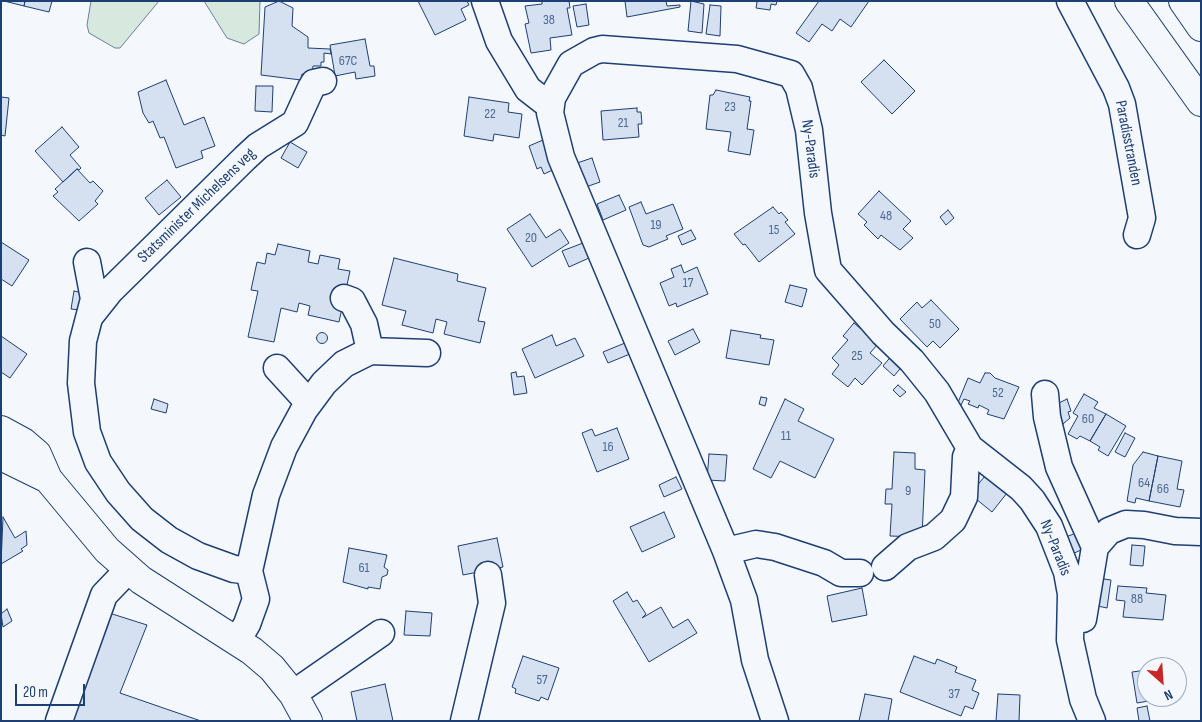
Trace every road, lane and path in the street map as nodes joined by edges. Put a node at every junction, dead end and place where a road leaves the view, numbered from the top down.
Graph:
1 (485, 1) edge
2 (1070, 1) edge
3 (1130, 1) edge
4 (1183, 1) edge
5 (1201, 27) edge
6 (324, 81) dead end
7 (1201, 102) edge
8 (550, 106) junction
9 (1137, 235) dead end
10 (87, 262) dead end
11 (344, 298) dead end
12 (91, 315) junction
13 (370, 351) junction
14 (427, 353) dead end
15 (277, 368) dead end
16 (1045, 394) dead end
17 (309, 403) junction
18 (1, 430) edge
19 (970, 448) junction
20 (1, 456) edge
21 (48, 479) junction
22 (1201, 532) edge
23 (1095, 547) junction
24 (726, 551) junction
25 (885, 567) dead end
26 (128, 570) junction
27 (249, 571) junction
28 (860, 573) dead end
29 (488, 575) dead end
30 (381, 633) dead end
31 (237, 641) junction
32 (1078, 679) junction
33 (294, 694) junction
34 (59, 721) edge
35 (308, 721) edge
36 (464, 721) edge
37 (775, 721) edge
38 (1092, 721) edge

1 - 8 street
2 - 9 street, Paradisstranden
3 - 7 main road
4 - 5 main road
6 - 12 street, Statsminister Michelsens veg
8 - 19 street, Ny-Paradis
8 - 24 street
10 - 12 street, Statsminister Michelsens veg
11 - 13 street
12 - 27 street, Statsminister Michelsens veg
13 - 14 street
13 - 17 street
15 - 17 street
16 - 23 street
17 - 27 street
18 - 21 main road
19 - 25 street
19 - 32 street, Ny-Paradis
20 - 21 main road
21 - 26 main road
22 - 23 street
23 - 32 street, Ny-Paradis
24 - 28 street
24 - 37 street
26 - 31 main road
26 - 34 street
27 - 31 street
29 - 36 street
30 - 33 street
31 - 33 main road
32 - 38 street, Ny-Paradis
33 - 35 main road

